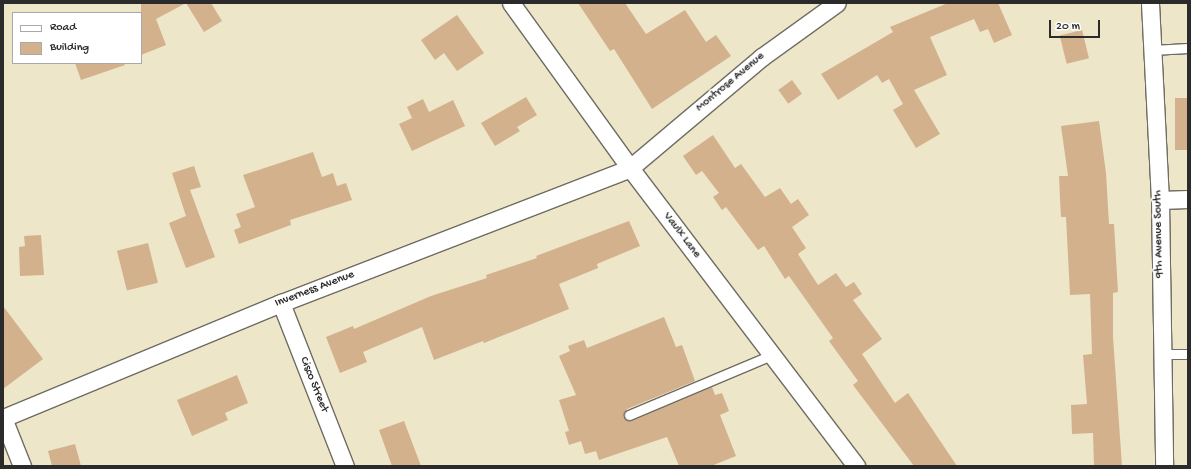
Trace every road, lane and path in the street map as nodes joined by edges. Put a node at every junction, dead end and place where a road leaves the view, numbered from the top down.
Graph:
1 (511, 3) edge
2 (837, 3) edge
3 (1150, 3) edge
4 (1188, 48) edge
5 (1152, 50) junction
6 (630, 168) junction
7 (1188, 199) edge
8 (1160, 200) junction
9 (281, 303) junction
10 (1161, 354) junction
11 (1188, 354) edge
12 (772, 356) junction
13 (628, 415) dead end
14 (3, 418) edge
15 (22, 466) edge
16 (345, 466) edge
17 (856, 466) edge
18 (1164, 466) edge

1 - 6 street, Vaulx Lane
2 - 6 street, Montrose Avenue
3 - 5 street, 9th Avenue South
4 - 5 lane
5 - 8 street, 9th Avenue South
6 - 9 street, Inverness Avenue
6 - 12 street, Vaulx Lane
7 - 8 street
8 - 10 street, 9th Avenue South
9 - 14 street, Inverness Avenue
9 - 16 street, Cisco Street
10 - 11 lane
10 - 18 street, 9th Avenue South
12 - 13 lane
12 - 17 street, Vaulx Lane
14 - 15 street

